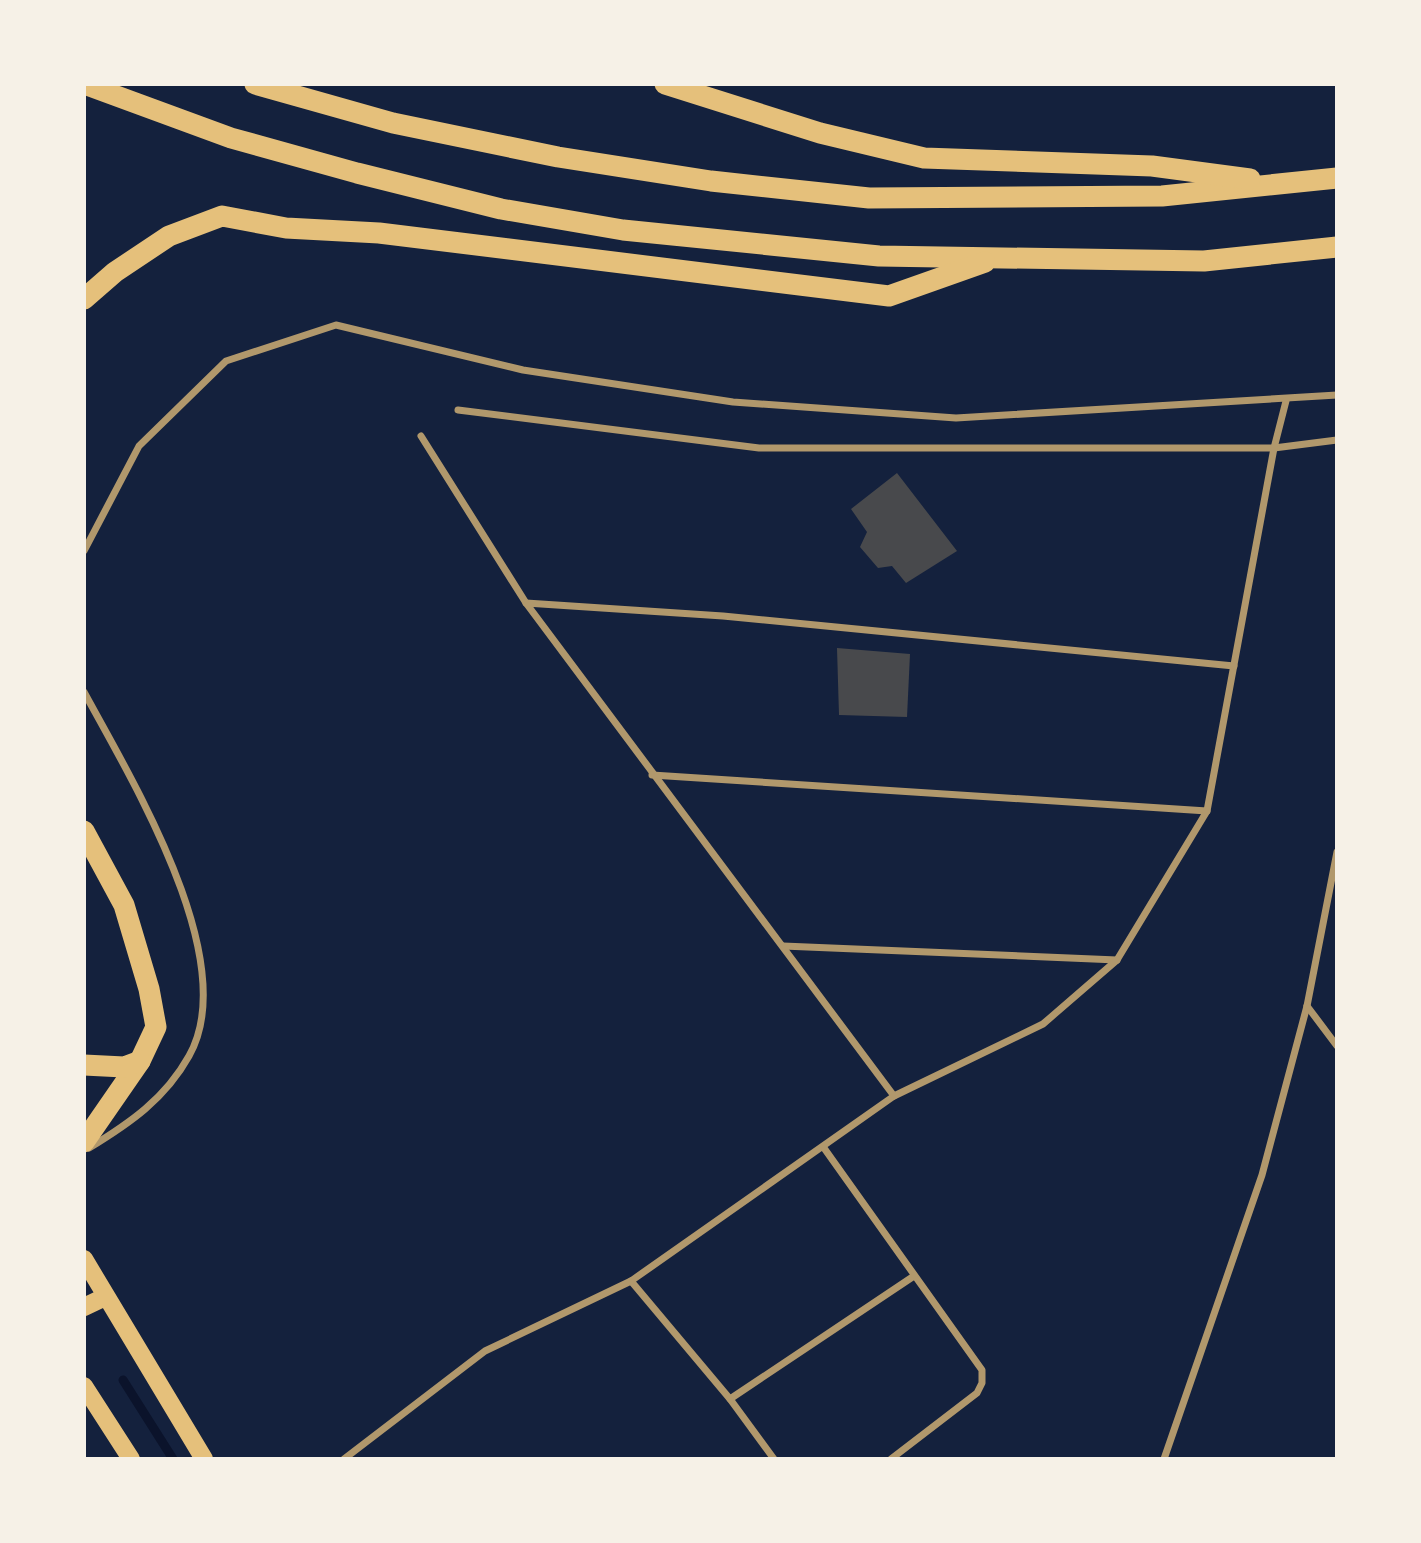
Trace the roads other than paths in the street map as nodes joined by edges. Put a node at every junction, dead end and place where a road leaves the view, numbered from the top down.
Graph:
1 (255, 84) edge
2 (665, 84) edge
3 (84, 85) edge
4 (1337, 178) edge
5 (1283, 183) junction
6 (1337, 247) edge
7 (1000, 257) junction
8 (84, 299) edge
9 (1337, 395) edge
10 (1286, 401) junction
11 (458, 410) dead end
12 (421, 436) dead end
13 (1337, 440) edge
14 (1274, 448) junction
15 (84, 551) edge
16 (526, 603) junction
17 (1234, 666) junction
18 (84, 692) edge
19 (652, 775) junction
20 (1207, 811) junction
21 (84, 831) edge
22 (1337, 852) edge
23 (783, 946) junction
24 (1117, 960) junction
25 (1307, 1006) junction
26 (1337, 1046) edge
27 (140, 1060) junction
28 (84, 1065) edge
29 (894, 1096) junction
30 (84, 1142) edge
31 (824, 1148) junction
32 (84, 1151) edge
33 (84, 1259) edge
34 (914, 1276) junction
35 (631, 1281) junction
36 (105, 1297) junction
37 (84, 1307) edge
38 (84, 1386) edge
39 (730, 1399) junction
40 (131, 1459) edge
41 (204, 1459) edge
42 (344, 1459) edge
43 (774, 1459) edge
44 (891, 1459) edge
45 (1164, 1459) edge

1 - 5 highway
2 - 5 highway
3 - 7 highway
4 - 5 highway
6 - 7 highway
7 - 8 highway
9 - 10 street
10 - 14 street
10 - 15 street
11 - 14 street
12 - 16 street
13 - 14 street
14 - 17 street
16 - 17 street
16 - 19 street
17 - 20 street
18 - 32 street
19 - 20 street
19 - 23 street
20 - 24 street
21 - 27 highway
22 - 25 street
23 - 24 street
23 - 29 street
24 - 29 street
25 - 26 street
25 - 45 street
27 - 28 highway
27 - 30 highway
29 - 31 street
31 - 34 street
31 - 35 street
33 - 36 main road
34 - 39 street
34 - 44 street
35 - 39 street
35 - 42 street
36 - 37 main road
36 - 41 main road
38 - 40 main road
39 - 43 street

